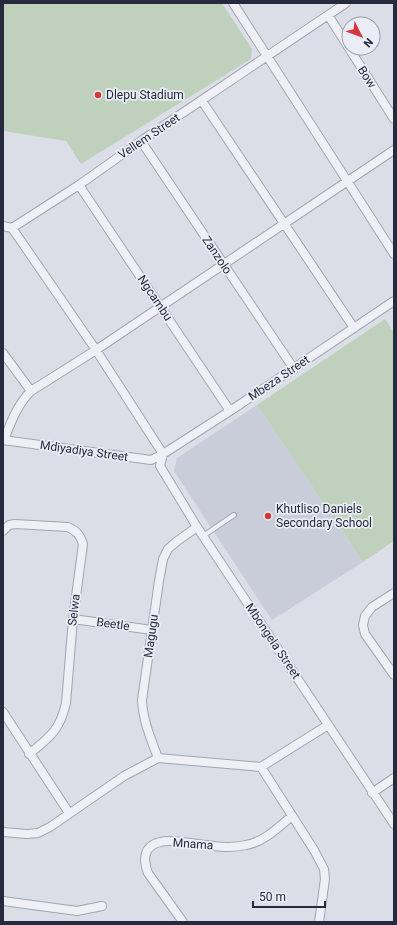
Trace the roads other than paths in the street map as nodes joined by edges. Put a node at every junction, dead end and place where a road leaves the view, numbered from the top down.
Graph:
1 (233, 3) edge
2 (346, 3) edge
3 (328, 16) junction
4 (266, 57) junction
5 (202, 101) junction
6 (394, 119) edge
7 (141, 140) junction
8 (394, 150) edge
9 (346, 181) junction
10 (79, 184) junction
11 (284, 223) junction
12 (3, 226) edge
13 (12, 228) junction
14 (394, 254) edge
15 (223, 264) junction
16 (394, 301) edge
17 (160, 306) junction
18 (354, 328) junction
19 (96, 350) junction
20 (3, 353) edge
21 (294, 369) junction
22 (31, 391) junction
23 (230, 411) junction
24 (4, 440) edge
25 (163, 454) junction
26 (234, 515) dead end
27 (197, 527) junction
28 (3, 531) edge
29 (203, 536) junction
30 (394, 593) edge
31 (73, 619) junction
32 (152, 630) junction
33 (394, 675) edge
34 (3, 712) edge
35 (328, 725) junction
36 (29, 754) junction
37 (158, 758) junction
38 (261, 767) junction
39 (394, 778) edge
40 (372, 793) junction
41 (69, 813) junction
42 (292, 816) junction
43 (394, 824) edge
44 (3, 832) edge
45 (3, 901) edge
46 (102, 906) dead end
47 (183, 922) edge
48 (319, 922) edge

1 - 4 street
2 - 3 street, Vellem Street
3 - 4 street, Vellem Street
3 - 6 street, Bow
4 - 5 street, Vellem Street
4 - 9 street
5 - 7 street, Vellem Street
5 - 11 street
7 - 10 street, Vellem Street
7 - 15 street, Zanzolo
8 - 9 street
9 - 11 street
9 - 14 street
10 - 13 street, Vellem Street
10 - 17 street, Ngcambu
11 - 15 street
11 - 18 street
12 - 13 street
13 - 19 street
15 - 17 street
15 - 21 street, Zanzolo
16 - 18 street, Mbeza Street
17 - 19 street
17 - 23 street, Ngcambu
18 - 21 street, Mbeza Street
19 - 22 street
19 - 25 street
20 - 22 street
21 - 23 street, Mbeza Street
22 - 24 street
23 - 25 street, Mbeza Street
24 - 25 street, Mdiyadiya Street
25 - 27 street, Mbongela Street
26 - 29 lane
27 - 29 street, Mbongela Street
27 - 32 street, Magugu
28 - 31 street, Selwa
29 - 35 street, Mbongela Street
30 - 33 street
31 - 32 street, Beetle
31 - 36 street, Selwa
32 - 37 street, Magugu
34 - 36 street
35 - 38 street
35 - 40 street, Mbongela Street
36 - 41 street
37 - 38 street
37 - 41 street
38 - 42 street
39 - 40 street
40 - 43 street, Mbongela Street
41 - 44 street
42 - 47 street, Mnama
42 - 48 street
45 - 46 street

